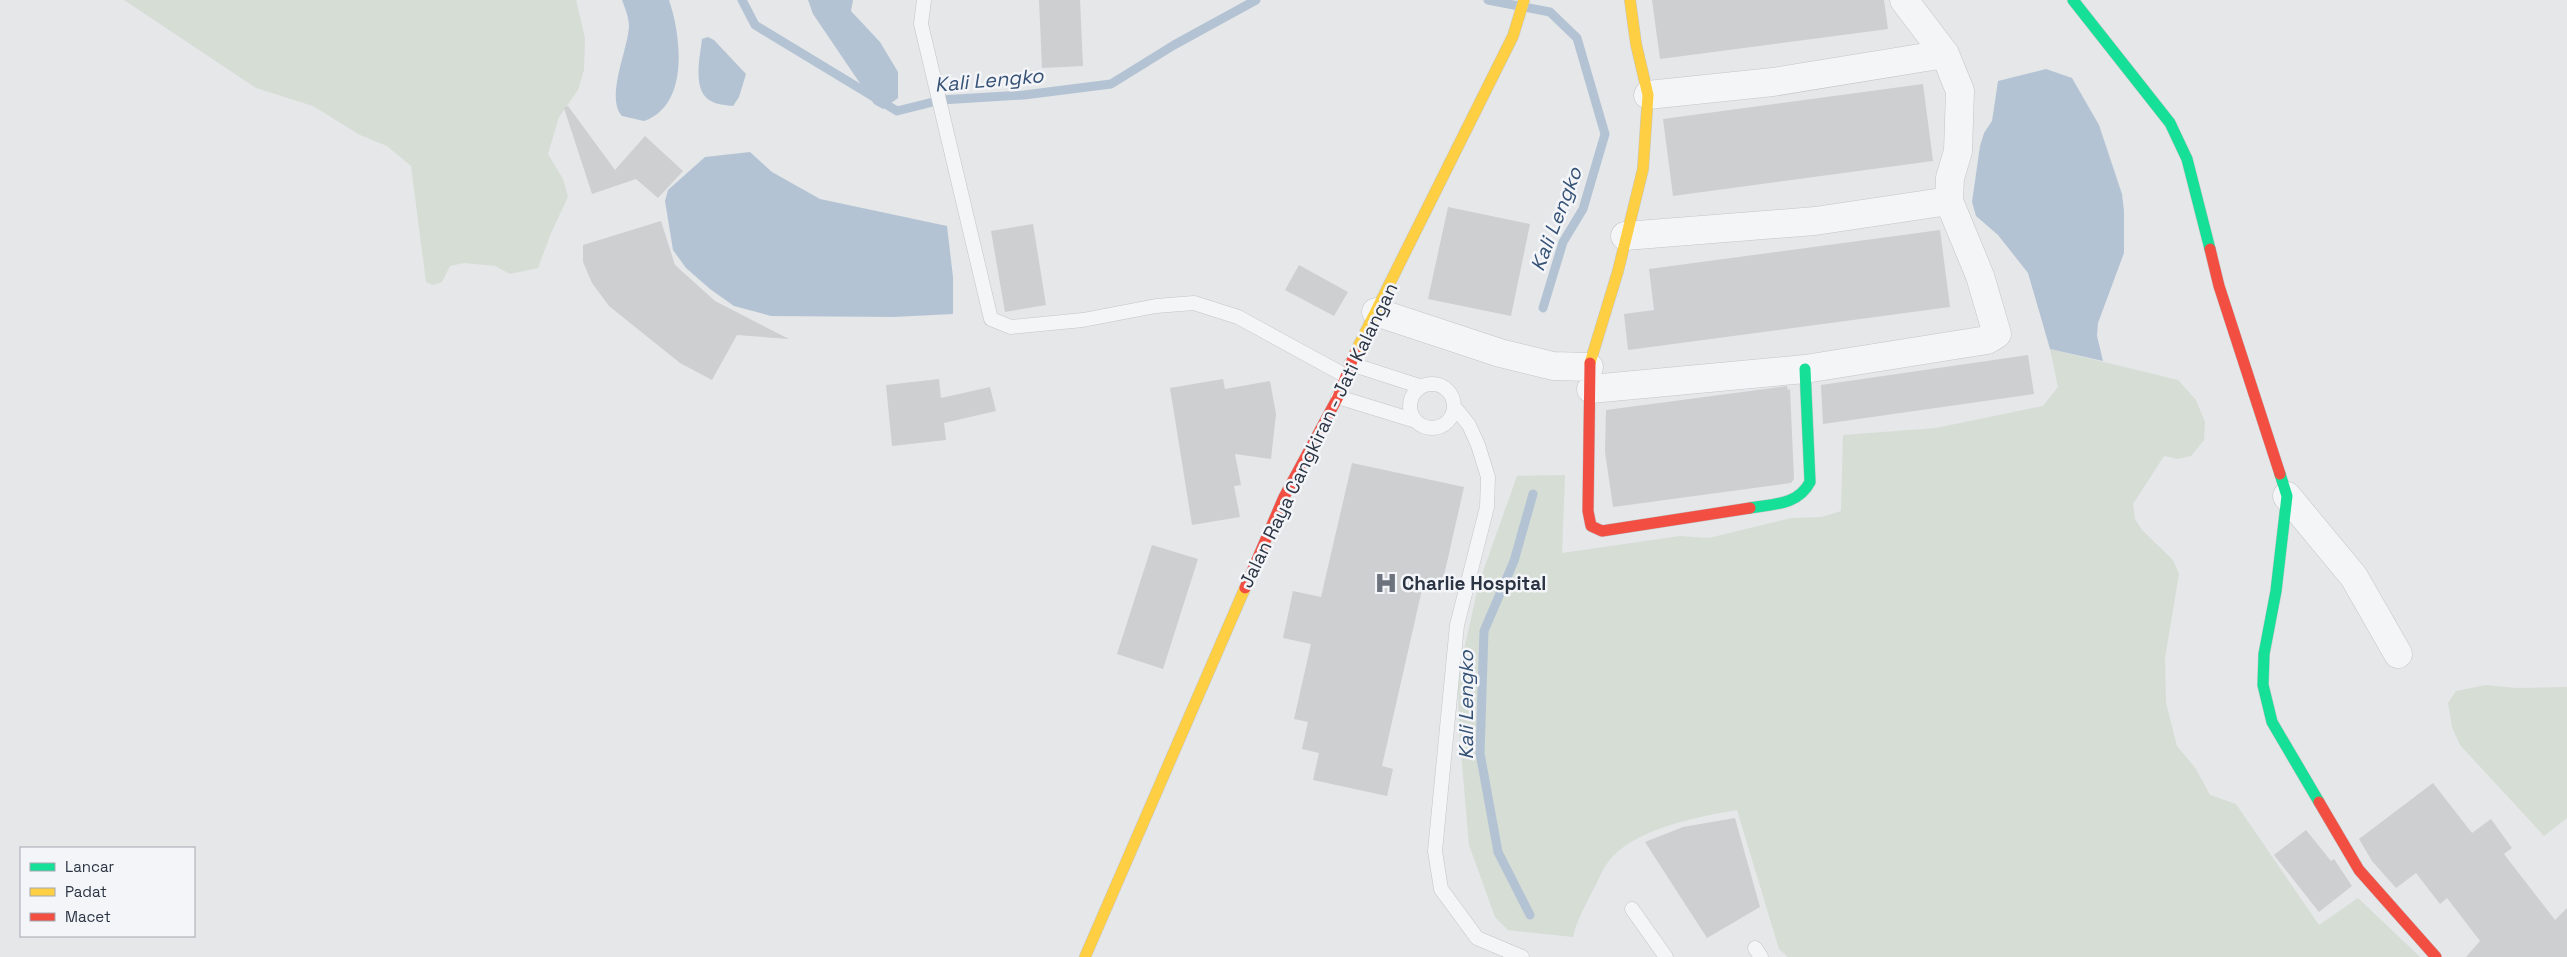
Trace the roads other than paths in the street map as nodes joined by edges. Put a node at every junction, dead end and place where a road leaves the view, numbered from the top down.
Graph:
1 (924, 0) edge
2 (1524, 0) edge
3 (1630, 0) edge
4 (1904, 0) edge
5 (2073, 0) edge
6 (1945, 54) junction
7 (1648, 95) junction
8 (1949, 201) junction
9 (1625, 236) junction
10 (1376, 312) junction
11 (1805, 369) junction
12 (1349, 370) junction
13 (1590, 378) junction
14 (1419, 386) junction
15 (1338, 398) junction
16 (1456, 409) junction
17 (1416, 421) junction
18 (2287, 496) junction
19 (2398, 654) dead end
20 (1632, 909) dead end
21 (1085, 957) edge
22 (1522, 957) edge
23 (1666, 957) edge
24 (2436, 957) edge

1 - 12 lane
2 - 10 street, Jalan Raya Cangkiran - Jati Kalangan
3 - 7 street
4 - 6 street
5 - 18 street
6 - 7 street
6 - 8 street
7 - 9 street
8 - 9 street
8 - 11 street
9 - 13 street
10 - 12 street, Jalan Raya Cangkiran - Jati Kalangan
10 - 13 street
11 - 13 street
11 - 13 street
12 - 14 lane
12 - 15 street, Jalan Raya Cangkiran - Jati Kalangan
14 - 16 lane
14 - 17 lane
15 - 17 lane
15 - 21 street, Jalan Raya Cangkiran - Jati Kalangan
16 - 17 lane
16 - 22 lane
18 - 19 street
18 - 24 street
20 - 23 lane

